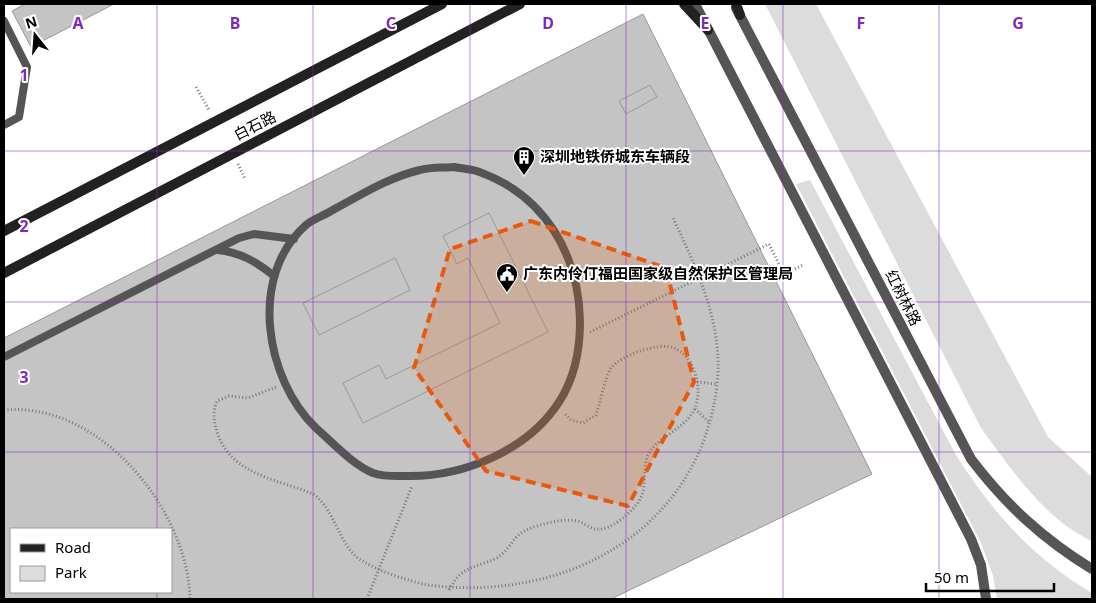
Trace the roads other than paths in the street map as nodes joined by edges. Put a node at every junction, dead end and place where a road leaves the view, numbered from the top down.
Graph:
1 (442, 4) edge
2 (520, 4) edge
3 (684, 4) edge
4 (695, 4) edge
5 (735, 4) edge
6 (740, 16) joint
7 (4, 21) edge
8 (708, 30) junction
9 (4, 125) edge
10 (4, 231) edge
11 (294, 239) junction
12 (216, 250) junction
13 (4, 273) edge
14 (274, 276) junction
15 (4, 357) edge
16 (1092, 569) edge
17 (986, 599) edge

1 - 10 main road, 白石路
2 - 13 main road, 白石路
3 - 8 main road
4 - 8 street
5 - 6 main road
6 - 16 street, 红树林路
7 - 9 lane
8 - 17 street
11 - 12 lane
11 - 14 lane
11 - 14 lane
12 - 14 lane
12 - 15 lane

